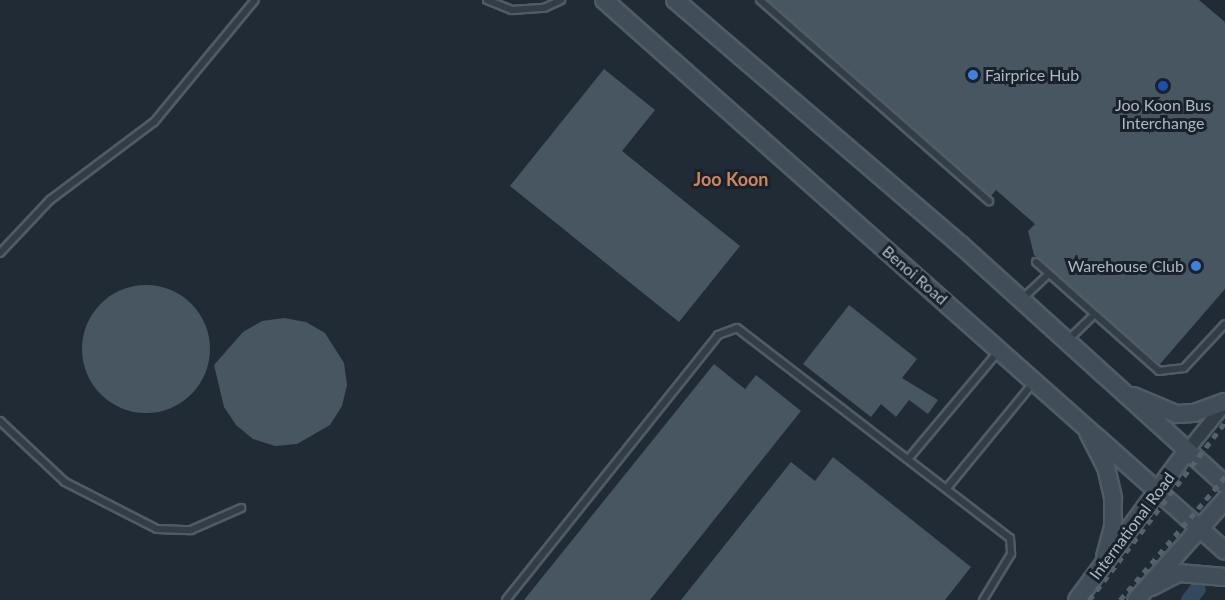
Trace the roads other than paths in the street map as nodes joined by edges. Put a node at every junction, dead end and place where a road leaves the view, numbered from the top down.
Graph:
1 (255, 0) edge
2 (487, 0) edge
3 (561, 0) edge
4 (604, 0) edge
5 (675, 0) edge
6 (760, 0) edge
7 (988, 201) dead end
8 (0, 253) edge
9 (1036, 262) dead end
10 (1049, 274) junction
11 (1020, 300) junction
12 (1093, 316) junction
13 (1225, 324) edge
14 (1066, 343) junction
15 (1001, 350) junction
16 (1100, 375) junction
17 (1035, 381) junction
18 (1225, 403) edge
19 (0, 421) edge
20 (1084, 423) junction
21 (1187, 451) junction
22 (909, 458) junction
23 (1225, 484) edge
24 (947, 488) junction
25 (1160, 490) junction
26 (1225, 500) edge
27 (241, 508) dead end
28 (1200, 528) junction
29 (1225, 551) edge
30 (1225, 576) edge
31 (1082, 594) edge
32 (1141, 595) edge
33 (506, 600) edge
34 (983, 600) edge

1 - 8 lane
2 - 3 lane
4 - 15 main road, Benoi Road
5 - 11 main road
6 - 7 lane
9 - 10 lane
10 - 11 lane
10 - 12 lane
11 - 14 main road
12 - 13 lane
12 - 14 lane
14 - 16 main road
15 - 17 main road, Benoi Road
15 - 22 lane
16 - 18 main road
16 - 21 main road
17 - 20 main road, Benoi Road
17 - 24 lane
18 - 21 street
19 - 27 lane
20 - 25 main road, Benoi Road
20 - 31 main road
21 - 23 main road
21 - 25 main road, International Road
22 - 24 lane
22 - 33 lane
24 - 34 lane
25 - 28 main road, Benoi Road
25 - 31 main road, International Road
26 - 28 main road
28 - 29 main road, Benoi Road
28 - 32 main road
30 - 32 main road

